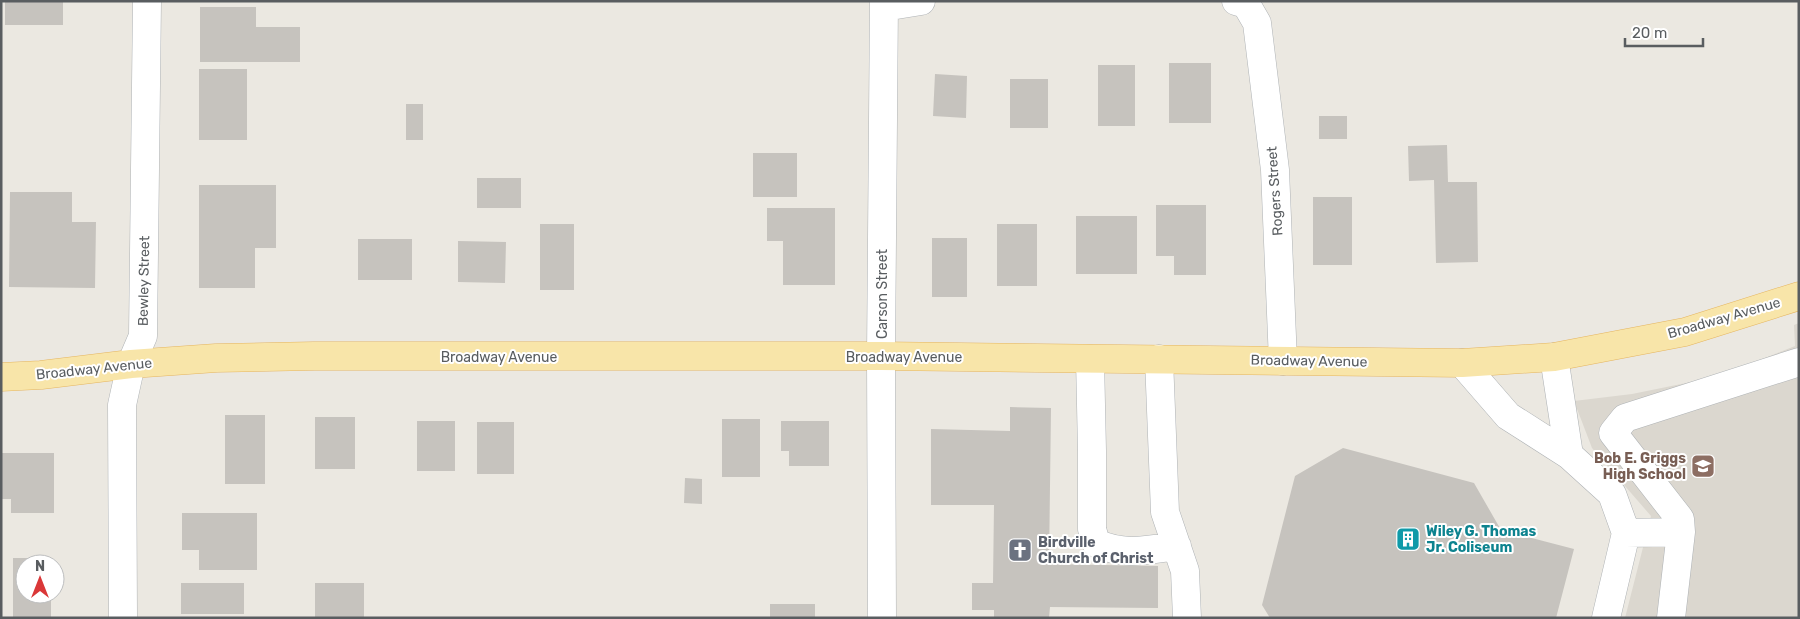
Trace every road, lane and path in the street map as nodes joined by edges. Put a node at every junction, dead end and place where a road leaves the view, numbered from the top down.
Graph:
1 (147, 1) edge
2 (921, 1) edge
3 (1236, 1) edge
4 (884, 4) edge
5 (1799, 296) edge
6 (881, 356) junction
7 (1554, 357) junction
8 (1090, 359) junction
9 (1159, 359) junction
10 (1283, 361) junction
11 (1799, 362) edge
12 (1462, 363) junction
13 (131, 364) junction
14 (1, 377) edge
15 (1569, 456) junction
16 (1681, 532) junction
17 (1626, 533) junction
18 (1176, 546) junction
19 (124, 618) edge
20 (882, 618) edge
21 (1187, 618) edge
22 (1606, 618) edge
23 (1671, 618) edge

1 - 13 street, Bewley Street
2 - 4 street
3 - 10 street, Rogers Street
4 - 6 street, Carson Street
5 - 7 main road, Broadway Avenue
6 - 8 main road, Broadway Avenue
6 - 13 main road, Broadway Avenue
6 - 20 street, Carson Street
7 - 12 main road, Broadway Avenue
7 - 15 street
8 - 9 main road, Broadway Avenue
8 - 18 street
9 - 10 main road, Broadway Avenue
9 - 18 street
10 - 12 main road, Broadway Avenue
11 - 16 street
12 - 15 street
13 - 14 main road, Broadway Avenue
13 - 19 street, Bewley Street
15 - 17 street
16 - 17 street
16 - 23 street
17 - 22 street
18 - 21 street

